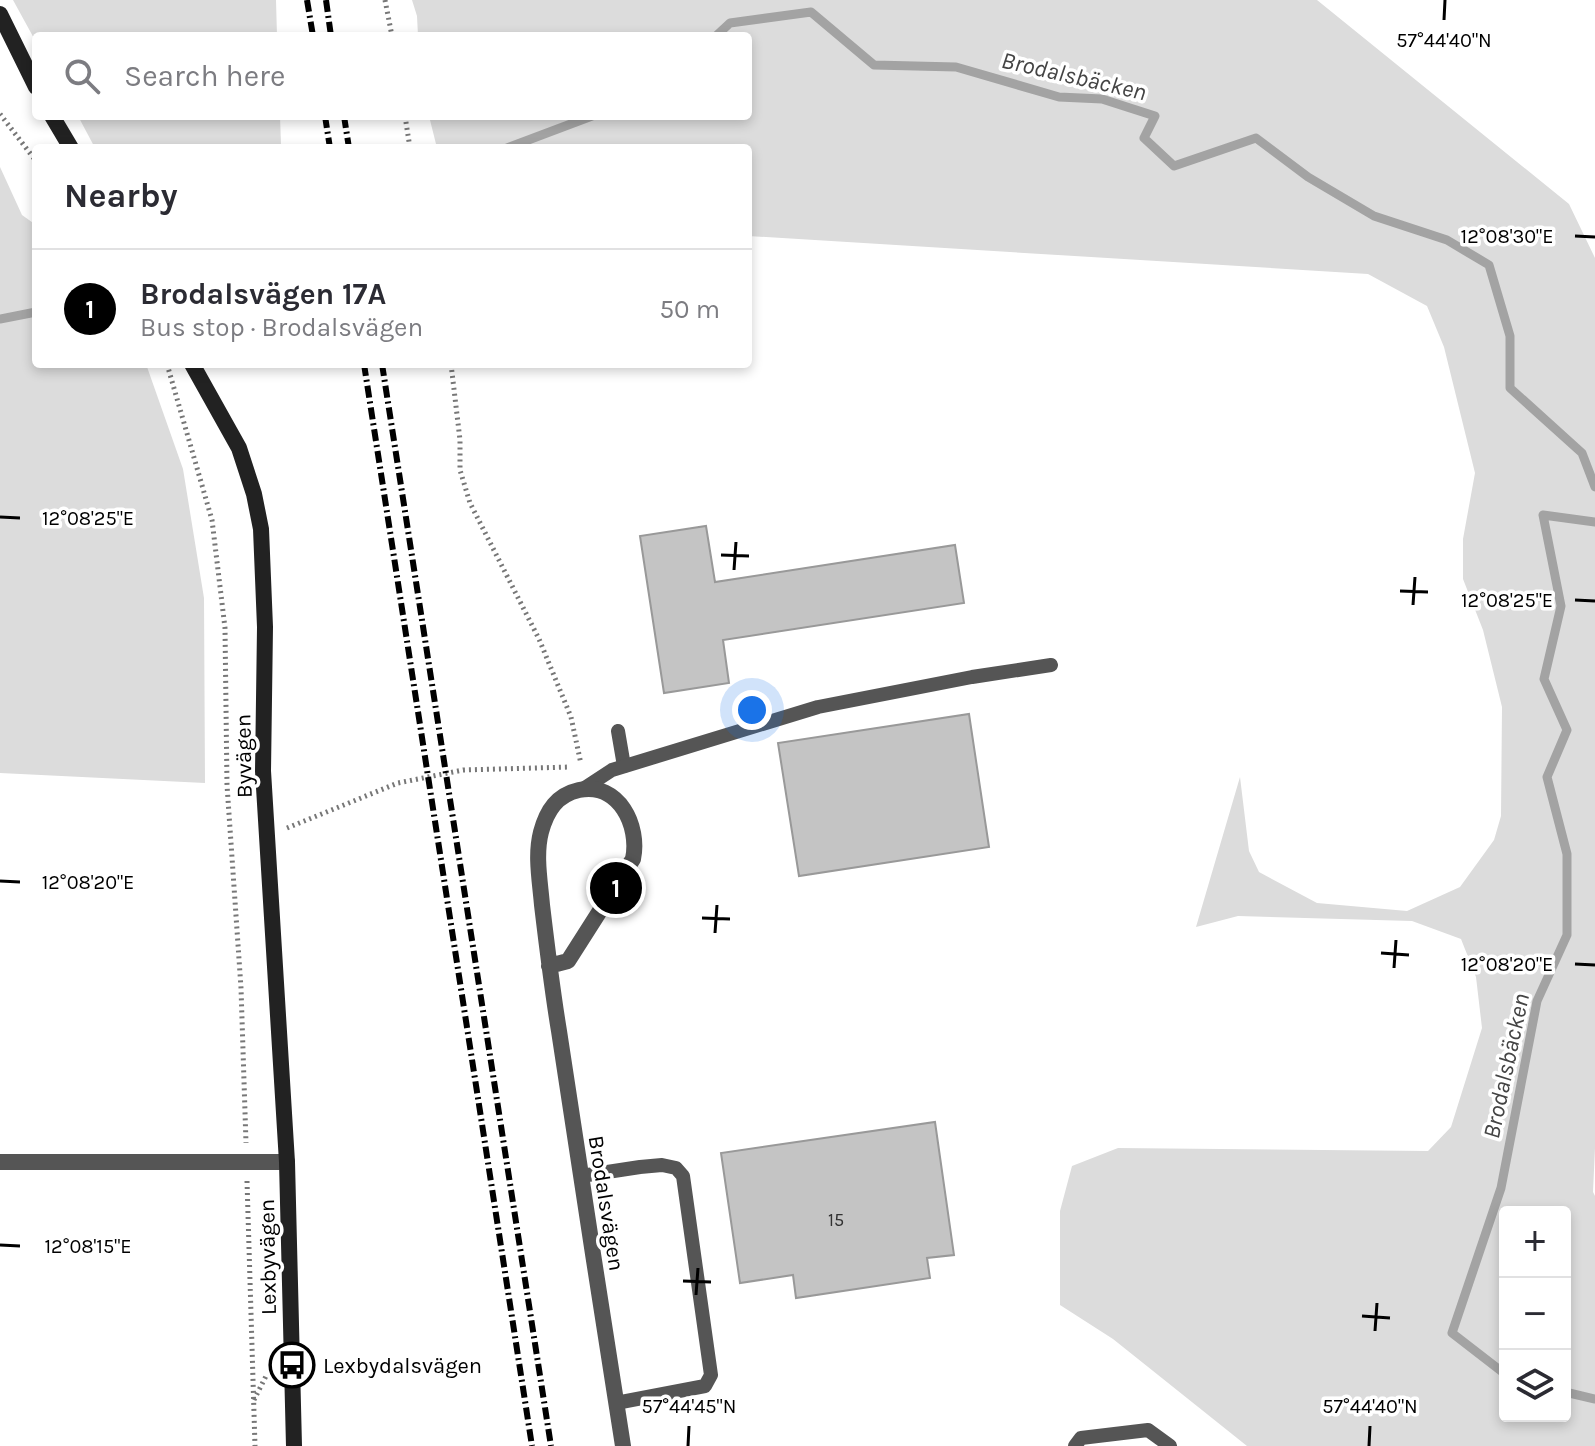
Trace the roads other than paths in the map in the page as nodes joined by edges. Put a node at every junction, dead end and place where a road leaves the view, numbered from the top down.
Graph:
1 (0, 14) edge
2 (32, 79) edge
3 (54, 120) edge
4 (69, 144) edge
5 (194, 368) edge
6 (1051, 665) dead end
7 (618, 731) dead end
8 (624, 766) junction
9 (583, 789) junction
10 (549, 966) junction
11 (0, 1162) edge
12 (287, 1162) junction
13 (581, 1176) junction
14 (616, 1403) junction
15 (294, 1446) edge
16 (623, 1446) edge
17 (1075, 1446) edge
18 (1170, 1446) edge

1 - 2 street
3 - 4 street
5 - 12 street, Byvägen
6 - 8 lane
7 - 8 lane
8 - 9 lane
9 - 10 street, Brodalsvägen
9 - 10 street
10 - 13 street, Brodalsvägen
11 - 12 street
12 - 15 street, Lexbyvägen
13 - 14 street, Brodalsvägen
13 - 14 lane
14 - 16 street, Brodalsvägen
17 - 18 lane

